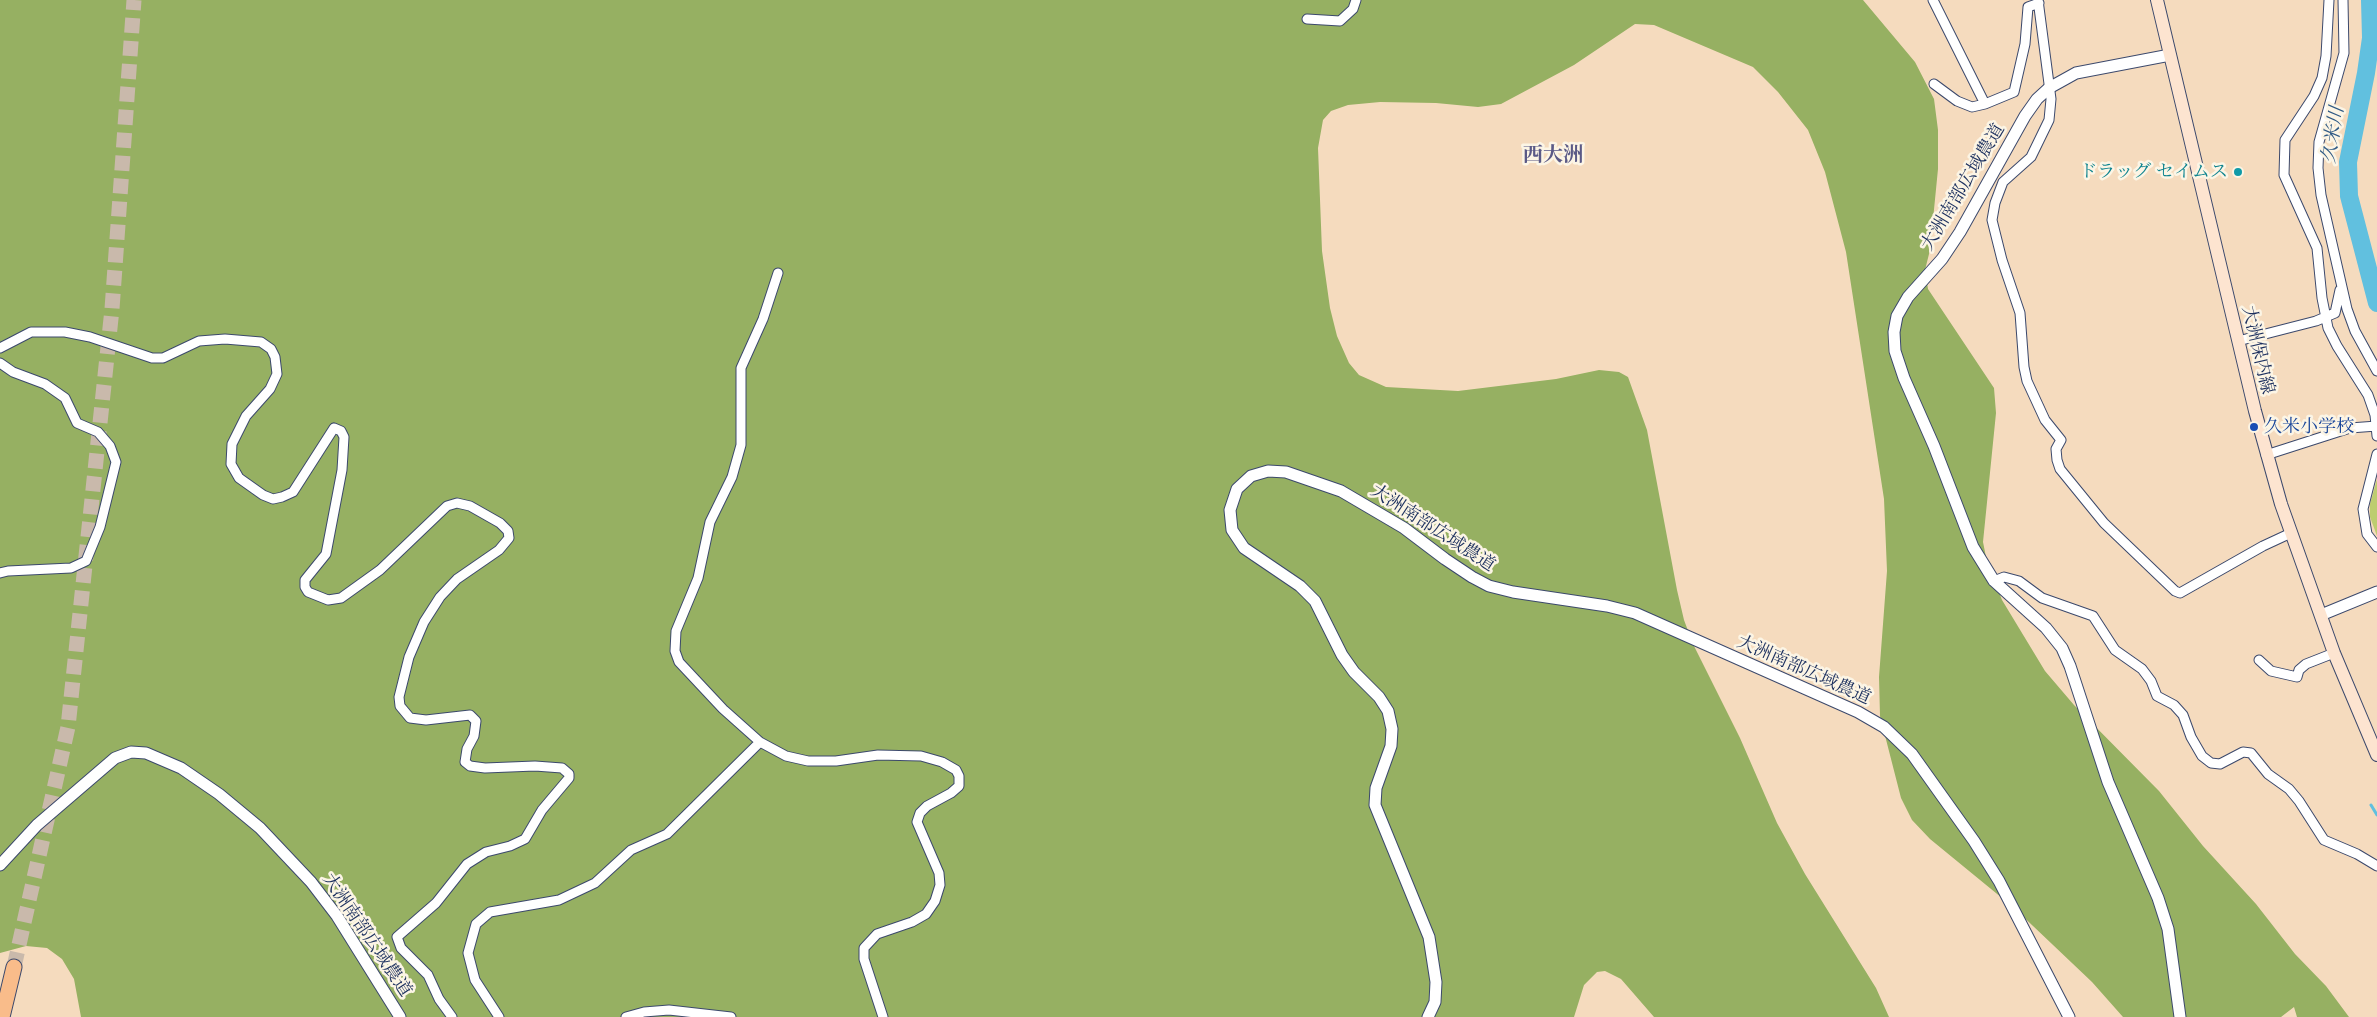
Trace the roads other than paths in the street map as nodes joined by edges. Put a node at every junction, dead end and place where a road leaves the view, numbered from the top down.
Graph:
1 (1356, 0) edge
2 (1932, 0) edge
3 (2157, 0) edge
4 (2329, 0) edge
5 (2343, 0) edge
6 (2038, 1) edge
7 (1307, 19) dead end
8 (2170, 55) junction
9 (1934, 84) dead end
10 (2049, 88) junction
11 (1985, 104) junction
12 (778, 273) dead end
13 (2340, 279) junction
14 (2325, 318) junction
15 (2238, 341) junction
16 (0, 348) edge
17 (0, 363) edge
18 (2377, 371) edge
19 (2377, 426) edge
20 (2377, 436) edge
21 (2377, 454) edge
22 (2266, 455) junction
23 (2291, 533) junction
24 (2377, 547) edge
25 (0, 573) edge
26 (1994, 581) junction
27 (2377, 592) edge
28 (2320, 615) junction
29 (2334, 653) junction
30 (2259, 660) dead end
31 (760, 742) junction
32 (2377, 755) edge
33 (0, 865) edge
34 (2377, 866) edge
35 (14, 967) tunnel mouth
36 (2, 1017) edge
37 (400, 1017) edge
38 (452, 1017) edge
39 (499, 1017) edge
40 (626, 1017) edge
41 (731, 1017) edge
42 (883, 1017) edge
43 (1428, 1017) edge
44 (2069, 1017) edge
45 (2180, 1017) edge

1 - 7 street
2 - 11 street
3 - 8 main road, 大洲保内線
4 - 14 street
5 - 13 street
6 - 10 street
6 - 11 street
8 - 10 street, 大洲南部広域農道
8 - 15 main road, 大洲保内線
9 - 11 street
10 - 23 street
10 - 26 street, 大洲南部広域農道
12 - 31 street
13 - 14 street
13 - 18 street
14 - 15 street
14 - 19 street
15 - 22 main road, 大洲保内線
16 - 38 street
17 - 25 street
19 - 20 street
19 - 22 street
21 - 24 street
22 - 23 main road, 大洲保内線
23 - 28 main road, 大洲保内線
26 - 34 street
26 - 45 street, 大洲南部広域農道
27 - 28 street
28 - 29 main road, 大洲保内線
29 - 30 street
29 - 32 main road, 大洲保内線
31 - 39 street
31 - 42 street
33 - 37 street, 大洲南部広域農道
35 - 36 highway
40 - 41 street
43 - 44 street, 大洲南部広域農道

